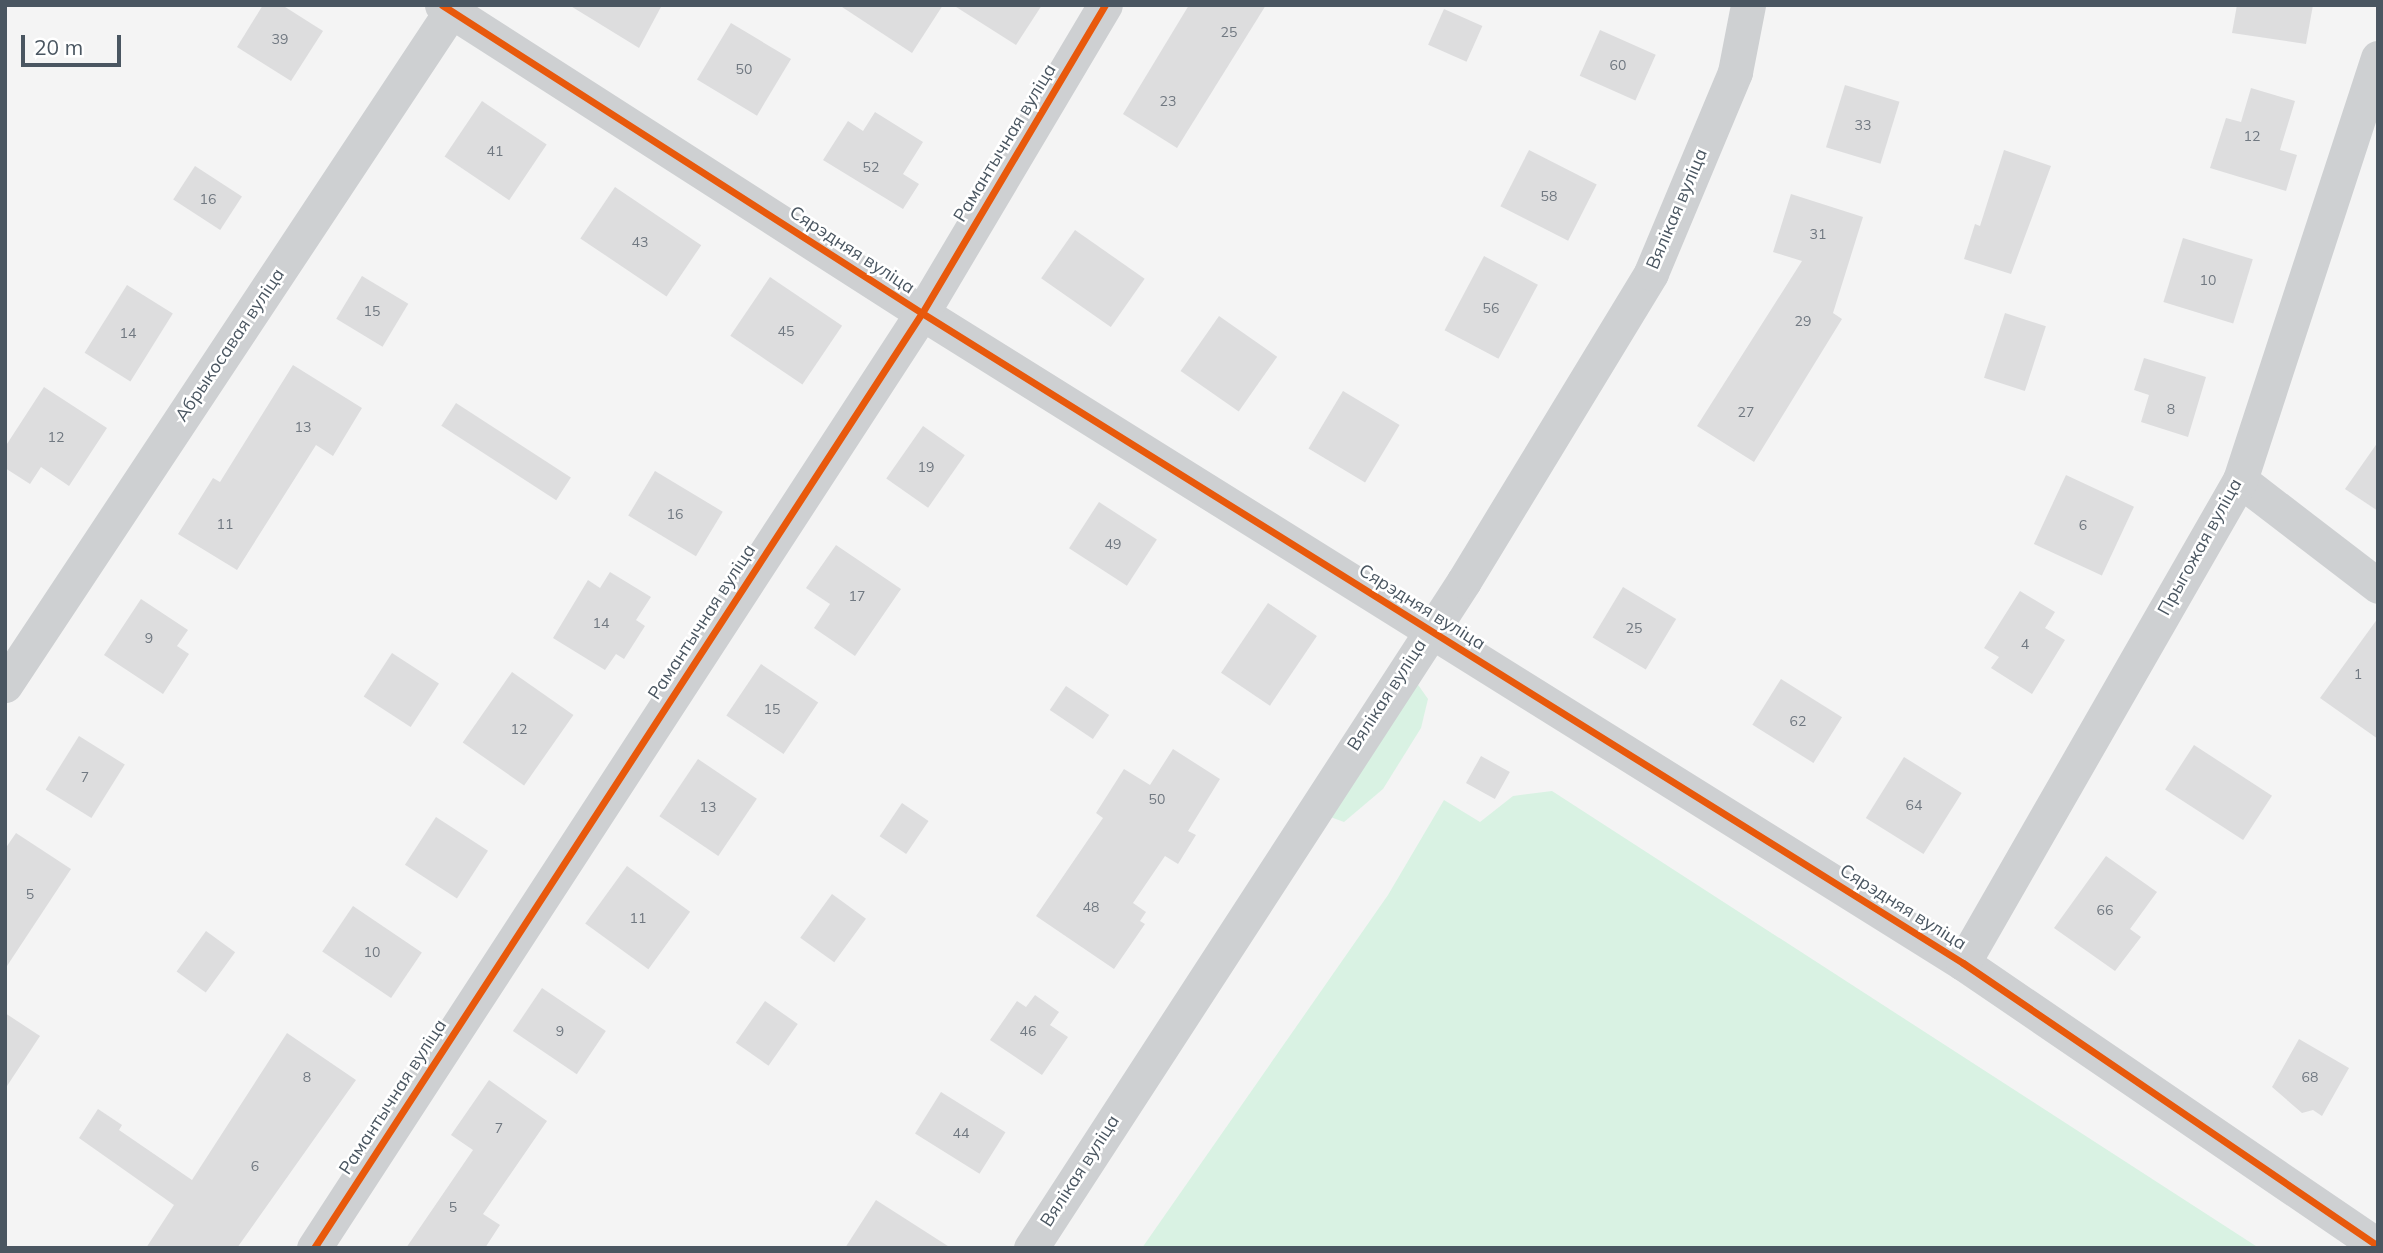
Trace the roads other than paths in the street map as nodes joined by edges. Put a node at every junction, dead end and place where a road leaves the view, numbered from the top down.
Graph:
1 (1105, 5) edge
2 (1748, 5) edge
3 (449, 7) edge
4 (2378, 58) edge
5 (922, 313) junction
6 (2240, 480) junction
7 (2378, 586) edge
8 (1429, 630) junction
9 (5, 685) edge
10 (1963, 963) junction
11 (2378, 1246) edge
12 (314, 1248) edge
13 (1031, 1248) edge

1 - 5 street, Рамантычная вуліца
2 - 8 street, Вялікая вуліца
3 - 5 street, Сярэдняя вуліца
3 - 9 street, Абрыкосавая вуліца
4 - 6 street, Прыгожая вуліца
5 - 8 street, Сярэдняя вуліца
5 - 12 street, Рамантычная вуліца
6 - 7 street
6 - 10 street, Прыгожая вуліца
8 - 10 street, Сярэдняя вуліца
8 - 13 street, Вялікая вуліца
10 - 11 street, Сярэдняя вуліца

